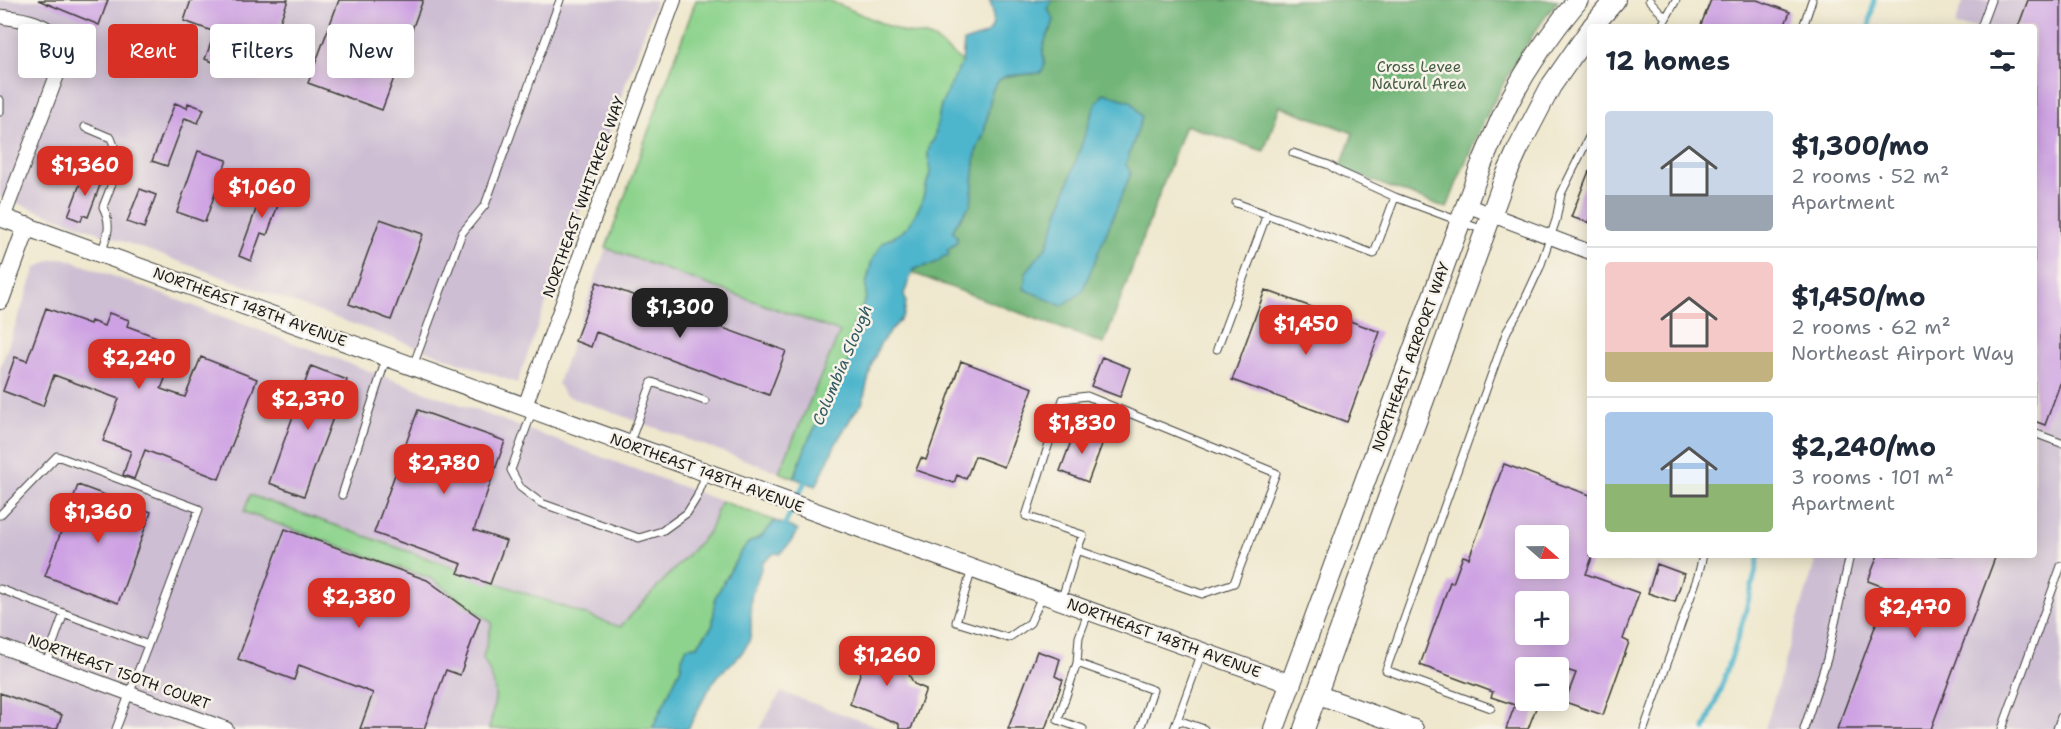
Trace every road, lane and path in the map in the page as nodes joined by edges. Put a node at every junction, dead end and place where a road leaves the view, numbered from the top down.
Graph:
1 (560, 0) edge
2 (674, 0) edge
3 (1578, 0) edge
4 (1615, 0) edge
5 (1649, 0) edge
6 (1676, 0) edge
7 (1812, 0) edge
8 (1991, 0) edge
9 (4, 17) dead end
10 (1665, 17) junction
11 (1594, 24) edge
12 (1662, 24) edge
13 (1804, 24) edge
14 (1982, 24) edge
15 (1587, 34) edge
16 (0, 100) edge
17 (0, 112) edge
18 (85, 127) dead end
19 (1587, 141) edge
20 (1293, 153) dead end
21 (1395, 197) junction
22 (1236, 203) dead end
23 (1463, 213) junction
24 (1267, 214) junction
25 (2, 217) edge
26 (1488, 223) junction
27 (27, 226) junction
28 (1550, 238) junction
29 (1587, 251) edge
30 (101, 254) junction
31 (0, 300) edge
32 (1217, 349) dead end
33 (387, 356) junction
34 (413, 366) junction
35 (705, 401) dead end
36 (529, 408) junction
37 (2037, 434) edge
38 (2061, 443) edge
39 (629, 445) junction
40 (706, 473) junction
41 (342, 495) dead end
42 (0, 514) edge
43 (1077, 550) junction
44 (1702, 558) edge
45 (1849, 558) edge
46 (2061, 566) edge
47 (972, 569) junction
48 (0, 589) edge
49 (1043, 594) junction
50 (1061, 601) junction
51 (1089, 611) junction
52 (64, 613) junction
53 (148, 645) junction
54 (0, 646) edge
55 (1202, 652) junction
56 (46, 663) junction
57 (1077, 663) junction
58 (1291, 684) junction
59 (129, 693) junction
60 (1316, 694) junction
61 (1491, 708) dead end
62 (2061, 717) edge
63 (1178, 720) junction
64 (116, 729) edge
65 (226, 729) edge
66 (1083, 729) edge
67 (1140, 729) edge
68 (1174, 729) edge
69 (1204, 729) edge
70 (1274, 729) edge
71 (1304, 729) edge
72 (1414, 729) edge
73 (1644, 729) edge
74 (1804, 729) edge
75 (2002, 729) edge
76 (2057, 729) edge

1 - 34 lane
2 - 36 street, NORTHEAST WHITAKER WAY
3 - 23 main road, NORTHEAST AIRPORT WAY
4 - 11 main road, NORTHEAST AIRPORT WAY
5 - 10 lane
6 - 10 lane
7 - 13 lane
8 - 14 lane
9 - 25 street
10 - 12 lane
15 - 26 main road, NORTHEAST AIRPORT WAY
16 - 17 lane
18 - 30 lane
19 - 28 lane
20 - 21 lane
21 - 23 lane
21 - 24 lane
22 - 24 lane
23 - 26 street
23 - 58 main road, NORTHEAST AIRPORT WAY
24 - 32 lane
25 - 27 street, NORTHEAST 148TH AVENUE
26 - 28 street
26 - 60 main road, NORTHEAST AIRPORT WAY
27 - 30 street, NORTHEAST 148TH AVENUE
27 - 31 street
28 - 29 street
28 - 61 lane
30 - 33 street, NORTHEAST 148TH AVENUE
33 - 34 street, NORTHEAST 148TH AVENUE
33 - 41 lane
34 - 36 street, NORTHEAST 148TH AVENUE
35 - 39 lane
36 - 39 street, NORTHEAST 148TH AVENUE
36 - 40 lane
37 - 38 lane
39 - 40 street, NORTHEAST 148TH AVENUE
40 - 47 street, NORTHEAST 148TH AVENUE
42 - 53 lane
43 - 43 lane
43 - 50 lane
44 - 73 lane
45 - 74 lane
46 - 75 lane
47 - 49 street, NORTHEAST 148TH AVENUE
47 - 49 lane
48 - 52 lane
49 - 50 street, NORTHEAST 148TH AVENUE
50 - 51 street, NORTHEAST 148TH AVENUE
51 - 55 street, NORTHEAST 148TH AVENUE
51 - 57 lane
52 - 53 lane
52 - 56 lane
53 - 59 lane
54 - 56 street, NORTHEAST 150TH COURT
55 - 58 street, NORTHEAST 148TH AVENUE
55 - 63 lane
56 - 59 street, NORTHEAST 150TH COURT
57 - 66 lane
57 - 67 lane
58 - 60 main road, NORTHEAST 148TH AVENUE
58 - 70 main road, NORTHEAST AIRPORT WAY
59 - 64 lane
59 - 65 street, NORTHEAST 150TH COURT
60 - 71 main road, NORTHEAST AIRPORT WAY
60 - 72 street, NORTHEAST 148TH AVENUE
62 - 76 lane
63 - 68 lane
63 - 69 lane

